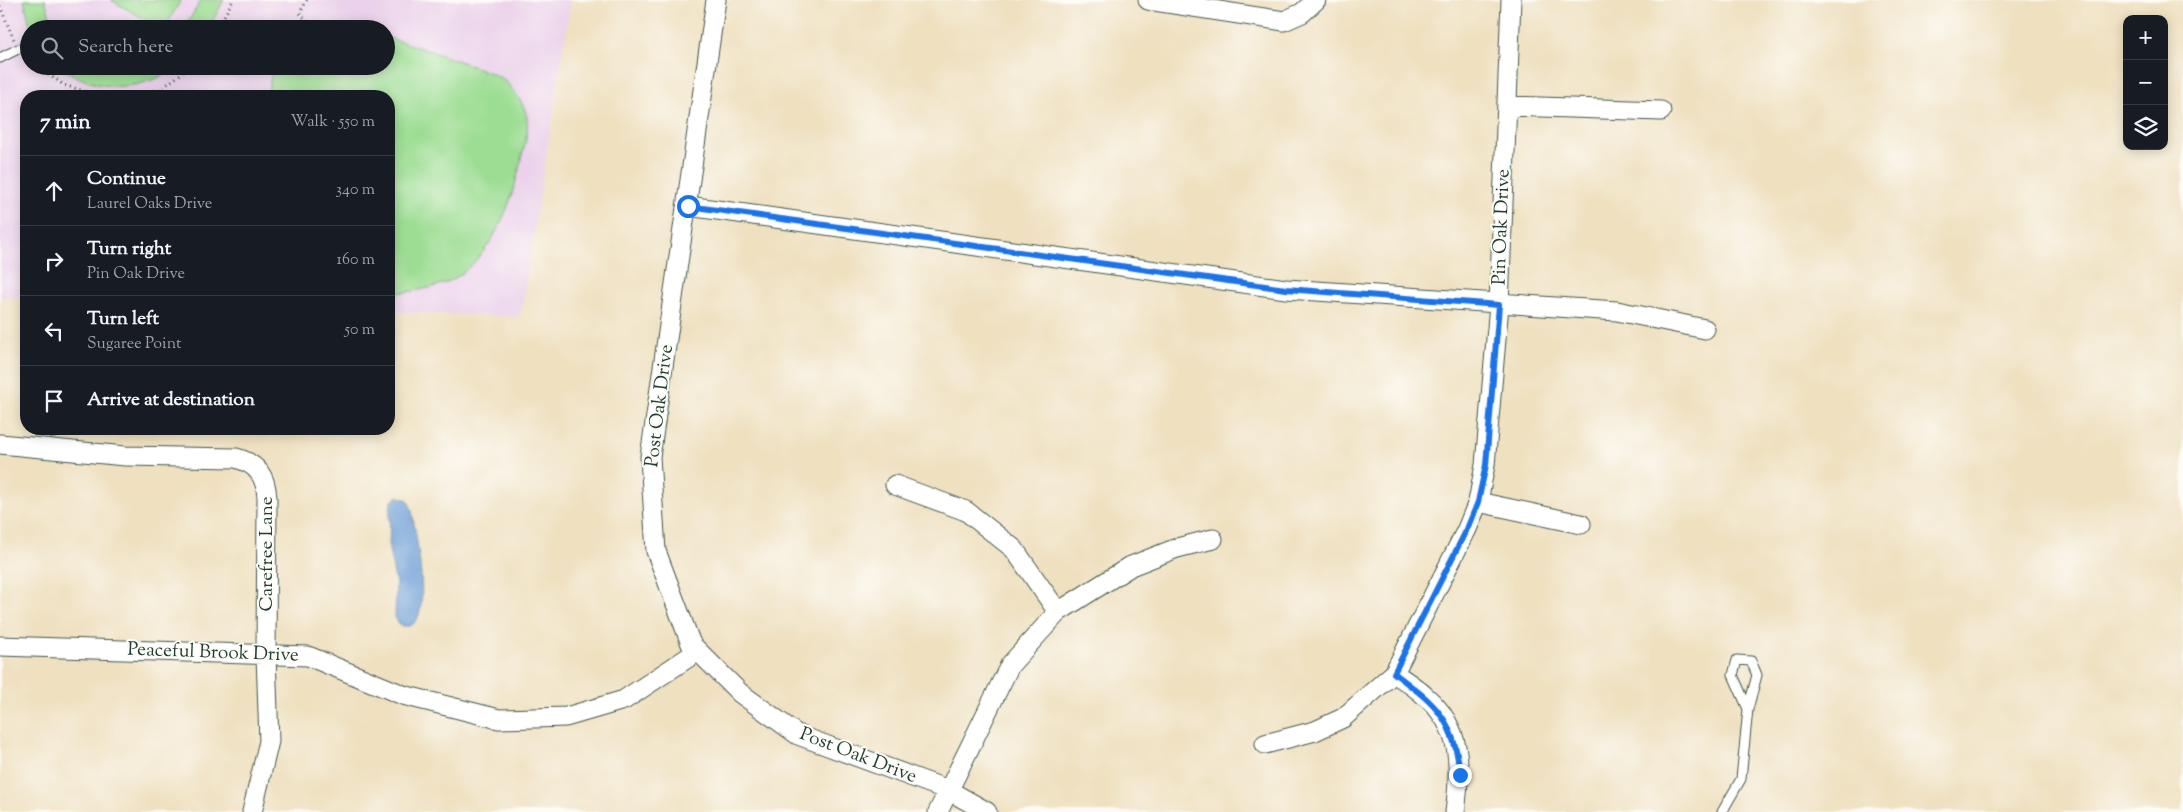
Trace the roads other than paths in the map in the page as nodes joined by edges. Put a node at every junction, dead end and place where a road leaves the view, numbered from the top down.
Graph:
1 (716, 0) edge
2 (1148, 0) edge
3 (1316, 0) edge
4 (1511, 0) edge
5 (18, 49) road end
6 (0, 58) edge
7 (1507, 106) junction
8 (1661, 111) dead end
9 (688, 206) junction
10 (1499, 305) junction
11 (1705, 329) dead end
12 (0, 444) edge
13 (895, 485) dead end
14 (1478, 502) junction
15 (1581, 524) dead end
16 (1213, 539) dead end
17 (1058, 612) junction
18 (0, 646) edge
19 (698, 651) junction
20 (266, 655) junction
21 (1394, 673) junction
22 (1748, 709) junction
23 (1265, 744) dead end
24 (948, 790) junction
25 (252, 812) edge
26 (938, 812) edge
27 (987, 812) edge
28 (1455, 812) edge
29 (1722, 812) edge

1 - 9 street, Post Oak Drive
2 - 3 street
4 - 7 street, Pin Oak Drive
5 - 6 lane
7 - 8 street
7 - 10 street, Pin Oak Drive
9 - 10 street
9 - 19 street, Post Oak Drive
10 - 11 street
10 - 14 street, Pin Oak Drive
12 - 20 street, Carefree Lane
13 - 17 street
14 - 15 street
14 - 21 street, Pin Oak Drive
16 - 17 street
17 - 24 street
18 - 20 street, Peaceful Brook Drive
19 - 20 street, Peaceful Brook Drive
19 - 24 street, Post Oak Drive
20 - 25 street, Carefree Lane
21 - 23 street, Pin Oak Drive
21 - 28 street
22 - 22 lane
22 - 29 lane
24 - 26 street
24 - 27 street, Post Oak Drive

